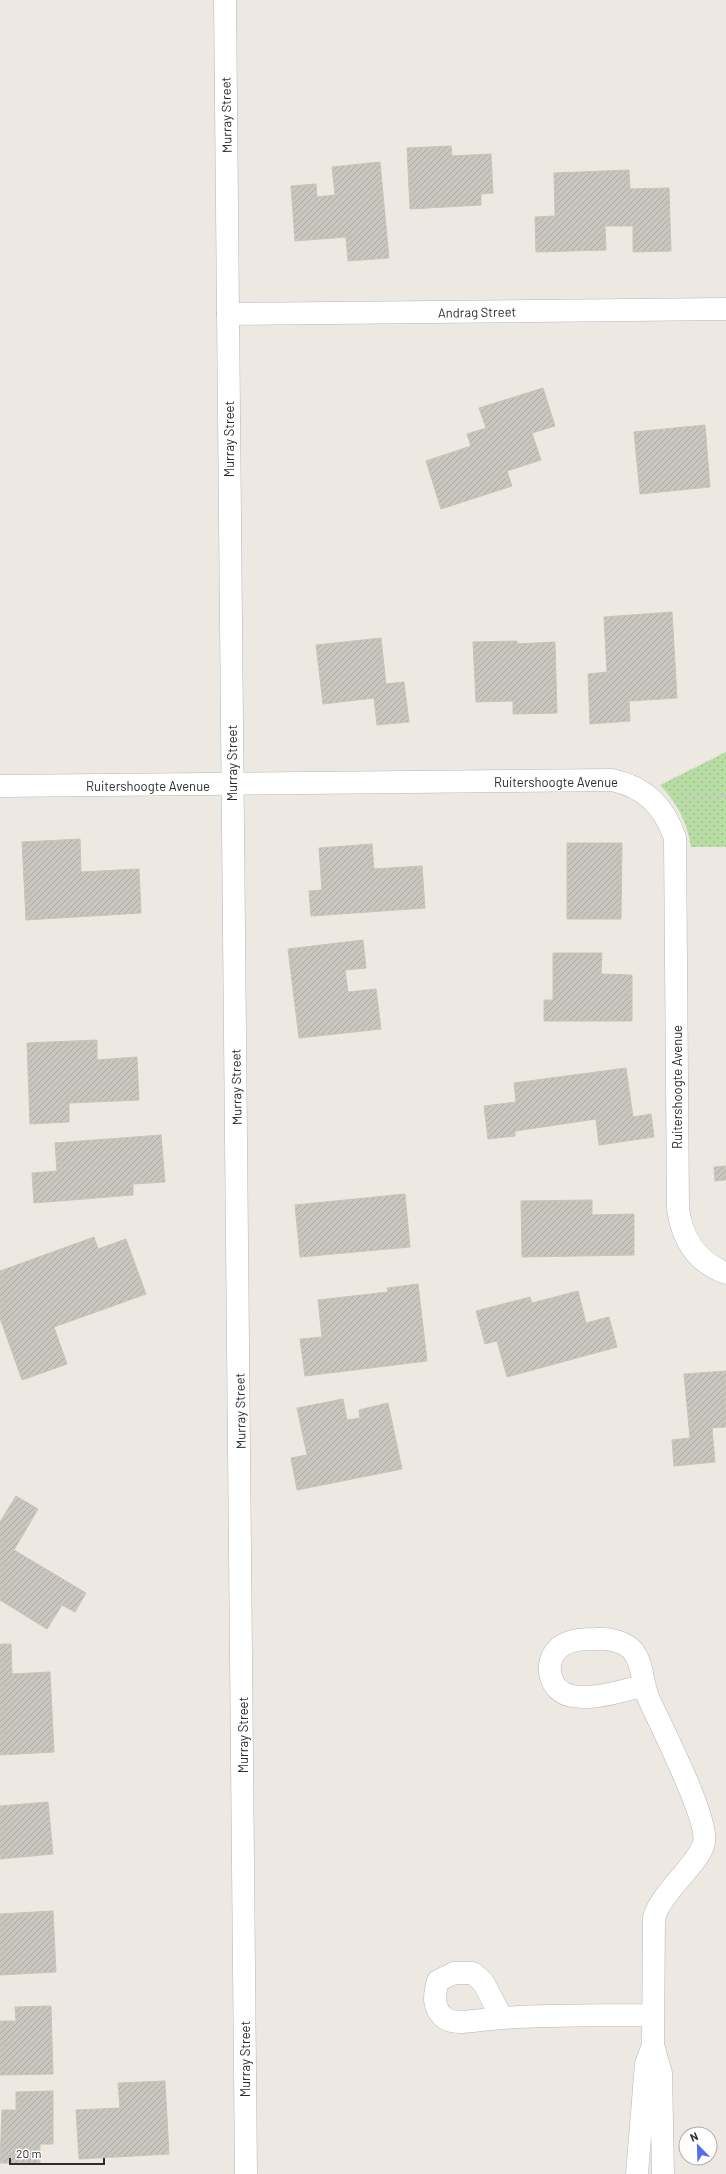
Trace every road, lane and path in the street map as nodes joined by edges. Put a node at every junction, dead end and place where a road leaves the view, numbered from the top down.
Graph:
1 (225, 0) edge
2 (726, 309) edge
3 (228, 314) junction
4 (232, 785) junction
5 (0, 786) edge
6 (726, 796) edge
7 (654, 799) junction
8 (726, 1273) edge
9 (643, 1686) dead end
10 (653, 2015) junction
11 (502, 2018) dead end
12 (652, 2116) junction
13 (246, 2174) edge
14 (637, 2174) edge
15 (663, 2174) edge

1 - 3 street, Murray Street
2 - 3 street, Andrag Street
3 - 4 street, Murray Street
4 - 5 street, Ruitershoogte Avenue
4 - 7 street, Ruitershoogte Avenue
4 - 13 street, Murray Street
6 - 7 path
7 - 8 street, Ruitershoogte Avenue
9 - 10 street
10 - 11 street
10 - 12 street
12 - 14 street
12 - 15 street

